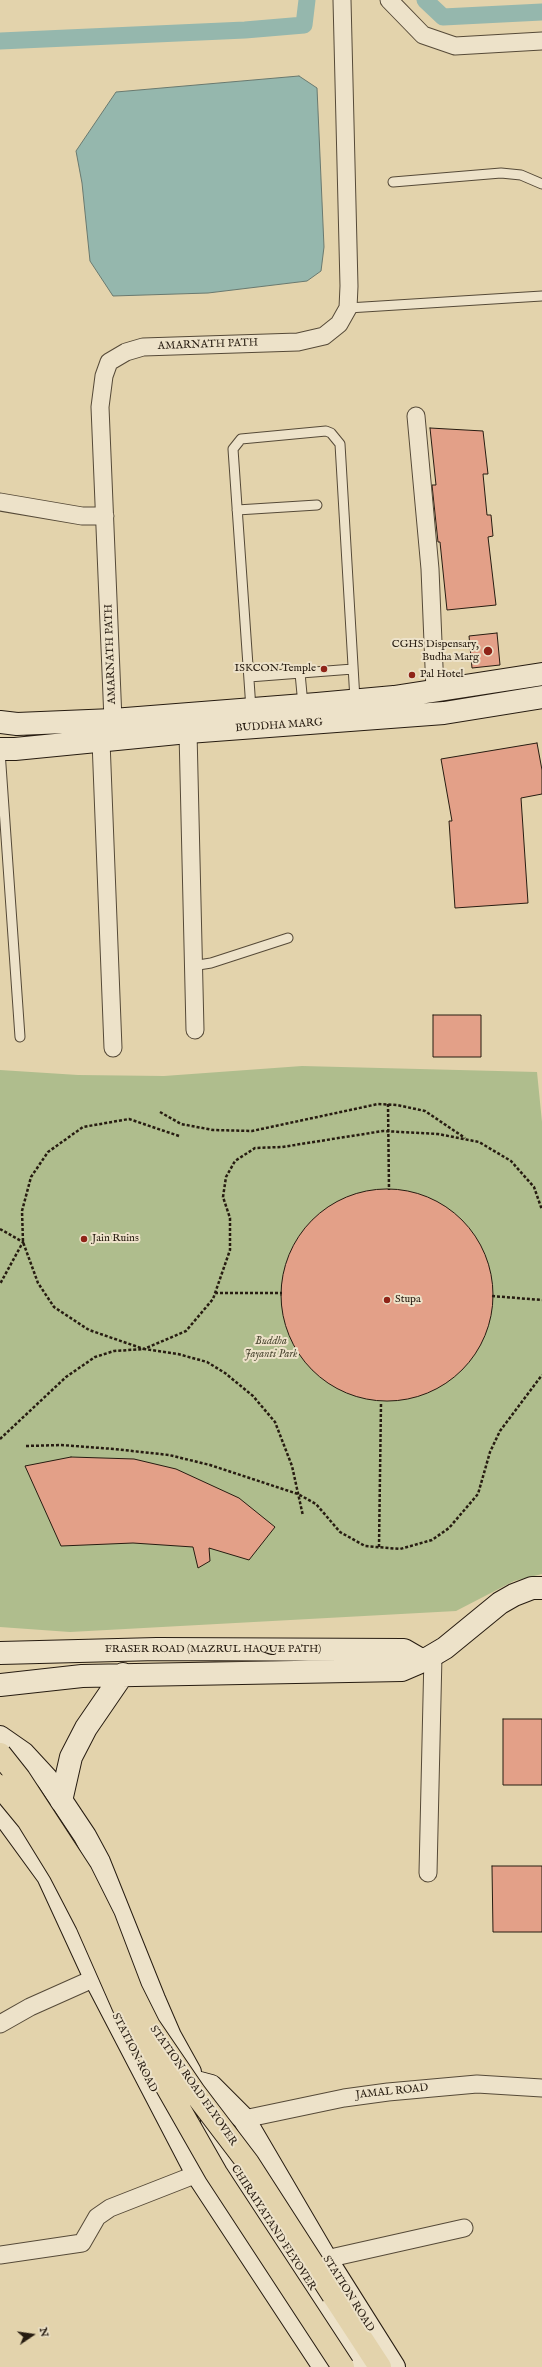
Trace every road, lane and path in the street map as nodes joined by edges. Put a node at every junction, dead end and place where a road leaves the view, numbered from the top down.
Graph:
1 (342, 0) edge
2 (389, 0) edge
3 (542, 41) edge
4 (393, 182) dead end
5 (542, 184) edge
6 (542, 296) edge
7 (348, 308) junction
8 (416, 416) dead end
9 (0, 502) edge
10 (317, 505) dead end
11 (237, 510) junction
12 (105, 516) junction
13 (353, 669) junction
14 (300, 673) junction
15 (542, 674) edge
16 (249, 677) junction
17 (435, 691) junction
18 (542, 697) edge
19 (355, 700) junction
20 (302, 705) junction
21 (251, 709) junction
22 (113, 720) junction
23 (6, 727) edge
24 (188, 732) junction
25 (101, 741) junction
26 (4, 747) edge
27 (288, 938) dead end
28 (192, 966) junction
29 (195, 1030) dead end
30 (20, 1037) dead end
31 (113, 1048) dead end
32 (388, 1104) junction
33 (160, 1112) dead end
34 (389, 1131) junction
35 (179, 1136) dead end
36 (467, 1140) junction
37 (389, 1190) dead end
38 (542, 1210) edge
39 (0, 1230) edge
40 (23, 1242) junction
41 (0, 1284) edge
42 (215, 1293) junction
43 (282, 1293) dead end
44 (492, 1296) dead end
45 (542, 1300) edge
46 (144, 1349) junction
47 (542, 1375) edge
48 (381, 1403) dead end
49 (0, 1439) edge
50 (26, 1446) dead end
51 (298, 1494) junction
52 (303, 1516) dead end
53 (379, 1548) junction
54 (542, 1588) edge
55 (0, 1653) edge
56 (428, 1658) junction
57 (123, 1674) junction
58 (0, 1686) edge
59 (0, 1737) edge
60 (0, 1754) edge
61 (0, 1786) edge
62 (61, 1801) junction
63 (2, 1815) edge
64 (428, 1872) dead end
65 (95, 1978) junction
66 (0, 2024) edge
67 (196, 2082) junction
68 (542, 2088) edge
69 (157, 2099) junction
70 (244, 2119) junction
71 (197, 2174) junction
72 (464, 2228) dead end
73 (0, 2255) edge
74 (326, 2259) junction
75 (324, 2367) edge
76 (343, 2367) edge
77 (363, 2367) edge
78 (380, 2367) edge
79 (394, 2367) edge

1 - 7 street
2 - 3 street
4 - 5 lane
6 - 7 lane
7 - 12 street, AMARNATH PATH
8 - 17 street
9 - 12 street
10 - 11 lane
11 - 13 lane
11 - 16 lane
12 - 22 street, AMARNATH PATH
13 - 14 lane
13 - 19 lane
14 - 16 lane
14 - 20 lane
15 - 17 main road, BUDDHA MARG
16 - 21 lane
17 - 19 main road, BUDDHA MARG
18 - 24 main road, BUDDHA MARG
19 - 20 main road, BUDDHA MARG
20 - 21 main road, BUDDHA MARG
21 - 22 main road, BUDDHA MARG
22 - 23 main road, BUDDHA MARG
24 - 25 main road, BUDDHA MARG
24 - 28 street
25 - 26 main road, BUDDHA MARG
25 - 31 street
26 - 30 lane
27 - 28 lane
28 - 29 street
32 - 33 path
32 - 34 path
32 - 36 path
34 - 36 path
34 - 37 path
34 - 42 path
35 - 40 path
36 - 38 path
39 - 40 path
40 - 41 path
40 - 46 path
42 - 43 path
42 - 46 path
44 - 45 path
46 - 49 path
46 - 51 path
47 - 53 path
48 - 53 path
50 - 51 path
51 - 52 path
51 - 53 path
54 - 56 main road, FRASER ROAD (MAZRUL HAQUE PATH)
55 - 56 main road, FRASER ROAD (MAZRUL HAQUE PATH)
56 - 57 main road, FRASER ROAD (MAZRUL HAQUE PATH)
56 - 64 street
57 - 58 main road, FRASER ROAD (MAZRUL HAQUE PATH)
57 - 62 main road
59 - 62 main road, CHIRAIYATAND FLYOVER
60 - 78 main road, STATION ROAD FLYOVER, bridge
61 - 76 main road, STATION ROAD FLYOVER, bridge
62 - 67 main road, CHIRAIYATAND FLYOVER
63 - 65 main road, STATION ROAD
65 - 66 street
65 - 69 main road, STATION ROAD
67 - 69 main road, STATION ROAD
67 - 70 main road, STATION ROAD
67 - 77 main road, CHIRAIYATAND FLYOVER
68 - 70 street, JAMAL ROAD
69 - 71 main road
70 - 74 main road, STATION ROAD
71 - 73 street
71 - 75 main road
72 - 74 street
74 - 79 main road, STATION ROAD

